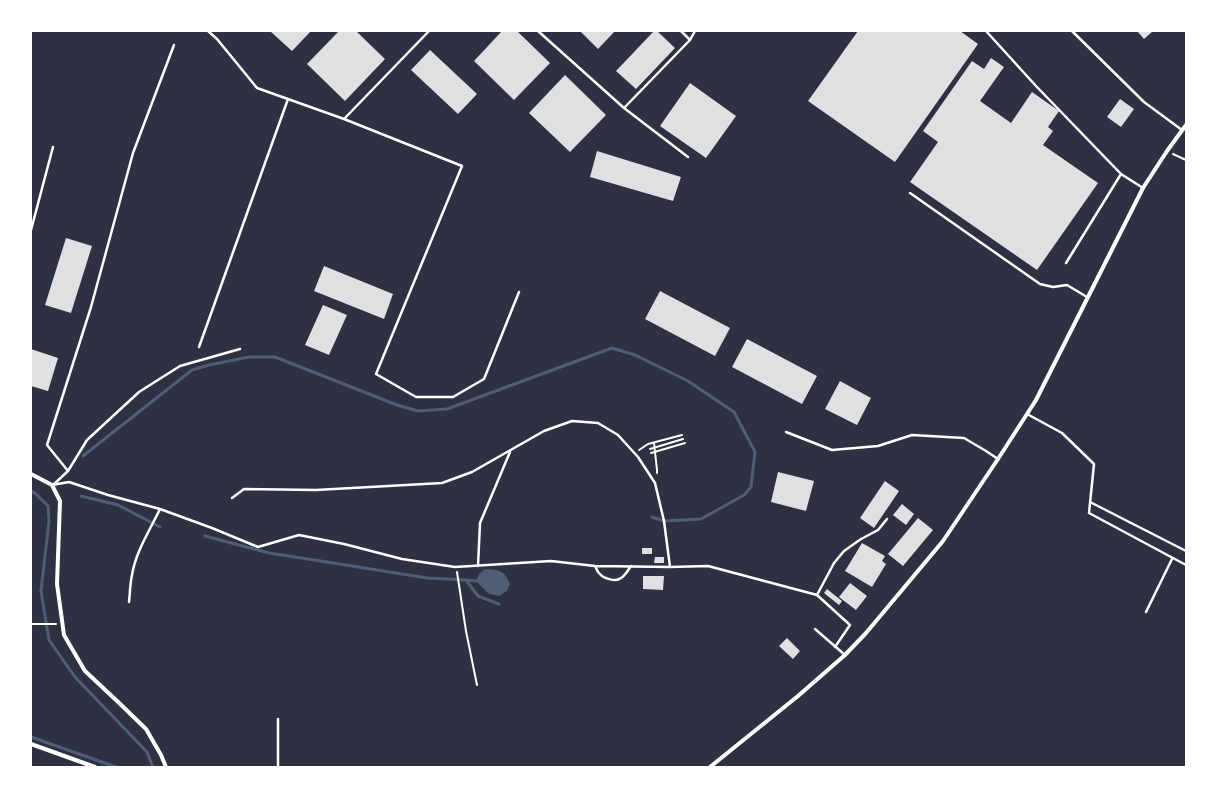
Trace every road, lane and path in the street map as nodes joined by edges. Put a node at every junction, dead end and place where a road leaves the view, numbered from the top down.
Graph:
1 (208, 31) edge
2 (429, 31) edge
3 (538, 31) edge
4 (681, 31) edge
5 (695, 31) edge
6 (986, 31) edge
7 (1072, 31) edge
8 (690, 40) junction
9 (174, 45) dead end
10 (288, 99) junction
11 (624, 108) junction
12 (344, 119) junction
13 (1186, 125) edge
14 (1182, 130) junction
15 (53, 147) dead end
16 (1167, 151) junction
17 (688, 156) dead end
18 (1186, 160) edge
19 (1121, 174) junction
20 (1143, 188) junction
21 (910, 193) dead end
22 (31, 230) edge
23 (1066, 263) dead end
24 (519, 292) dead end
25 (1087, 297) junction
26 (199, 347) dead end
27 (240, 349) dead end
28 (1027, 414) junction
29 (786, 432) dead end
30 (682, 435) dead end
31 (684, 439) dead end
32 (654, 443) junction
33 (685, 443) dead end
34 (655, 447) junction
35 (650, 449) dead end
36 (510, 451) junction
37 (655, 452) junction
38 (635, 453) junction
39 (651, 453) dead end
40 (998, 459) junction
41 (68, 471) junction
42 (31, 474) edge
43 (655, 482) junction
44 (52, 485) junction
45 (232, 498) dead end
46 (1090, 502) junction
47 (160, 509) junction
48 (886, 519) dead end
49 (1186, 551) edge
50 (1172, 558) junction
51 (1186, 565) edge
52 (478, 566) junction
53 (595, 566) junction
54 (631, 566) junction
55 (455, 567) junction
56 (670, 567) junction
57 (817, 595) junction
58 (129, 602) dead end
59 (1146, 612) dead end
60 (31, 624) edge
61 (52, 624) dead end
62 (814, 629) dead end
63 (835, 647) junction
64 (845, 655) junction
65 (477, 685) dead end
66 (278, 719) dead end
67 (31, 744) edge
68 (95, 767) edge
69 (166, 767) edge
70 (278, 767) edge
71 (710, 767) edge

1 - 10 lane
2 - 12 lane
3 - 11 lane
4 - 8 lane
5 - 8 lane
6 - 19 lane
7 - 14 lane
8 - 11 lane
9 - 41 lane
10 - 12 lane
10 - 26 lane
11 - 17 lane
12 - 24 lane
13 - 14 street
14 - 16 street
15 - 22 lane
16 - 18 path
16 - 20 street
19 - 20 lane
19 - 23 lane
20 - 25 street
21 - 25 lane
25 - 28 street
27 - 41 lane
28 - 40 street
28 - 46 lane
29 - 40 lane
30 - 32 path
31 - 34 path
32 - 34 path
32 - 38 path
33 - 37 path
34 - 35 path
34 - 37 path
36 - 38 lane
36 - 45 lane
36 - 52 lane
37 - 39 path
37 - 43 path
38 - 43 lane
40 - 64 street
41 - 44 lane
42 - 44 street
43 - 56 lane
44 - 47 lane
44 - 69 street
46 - 49 lane
46 - 50 lane
47 - 55 lane
47 - 58 lane
48 - 57 lane
50 - 51 lane
50 - 59 lane
52 - 53 lane
52 - 55 lane
53 - 54 lane
53 - 54 lane
54 - 56 lane
55 - 65 path
56 - 57 lane
57 - 63 lane
60 - 61 path
62 - 63 lane
63 - 64 lane
64 - 71 street
66 - 70 lane
67 - 68 street

